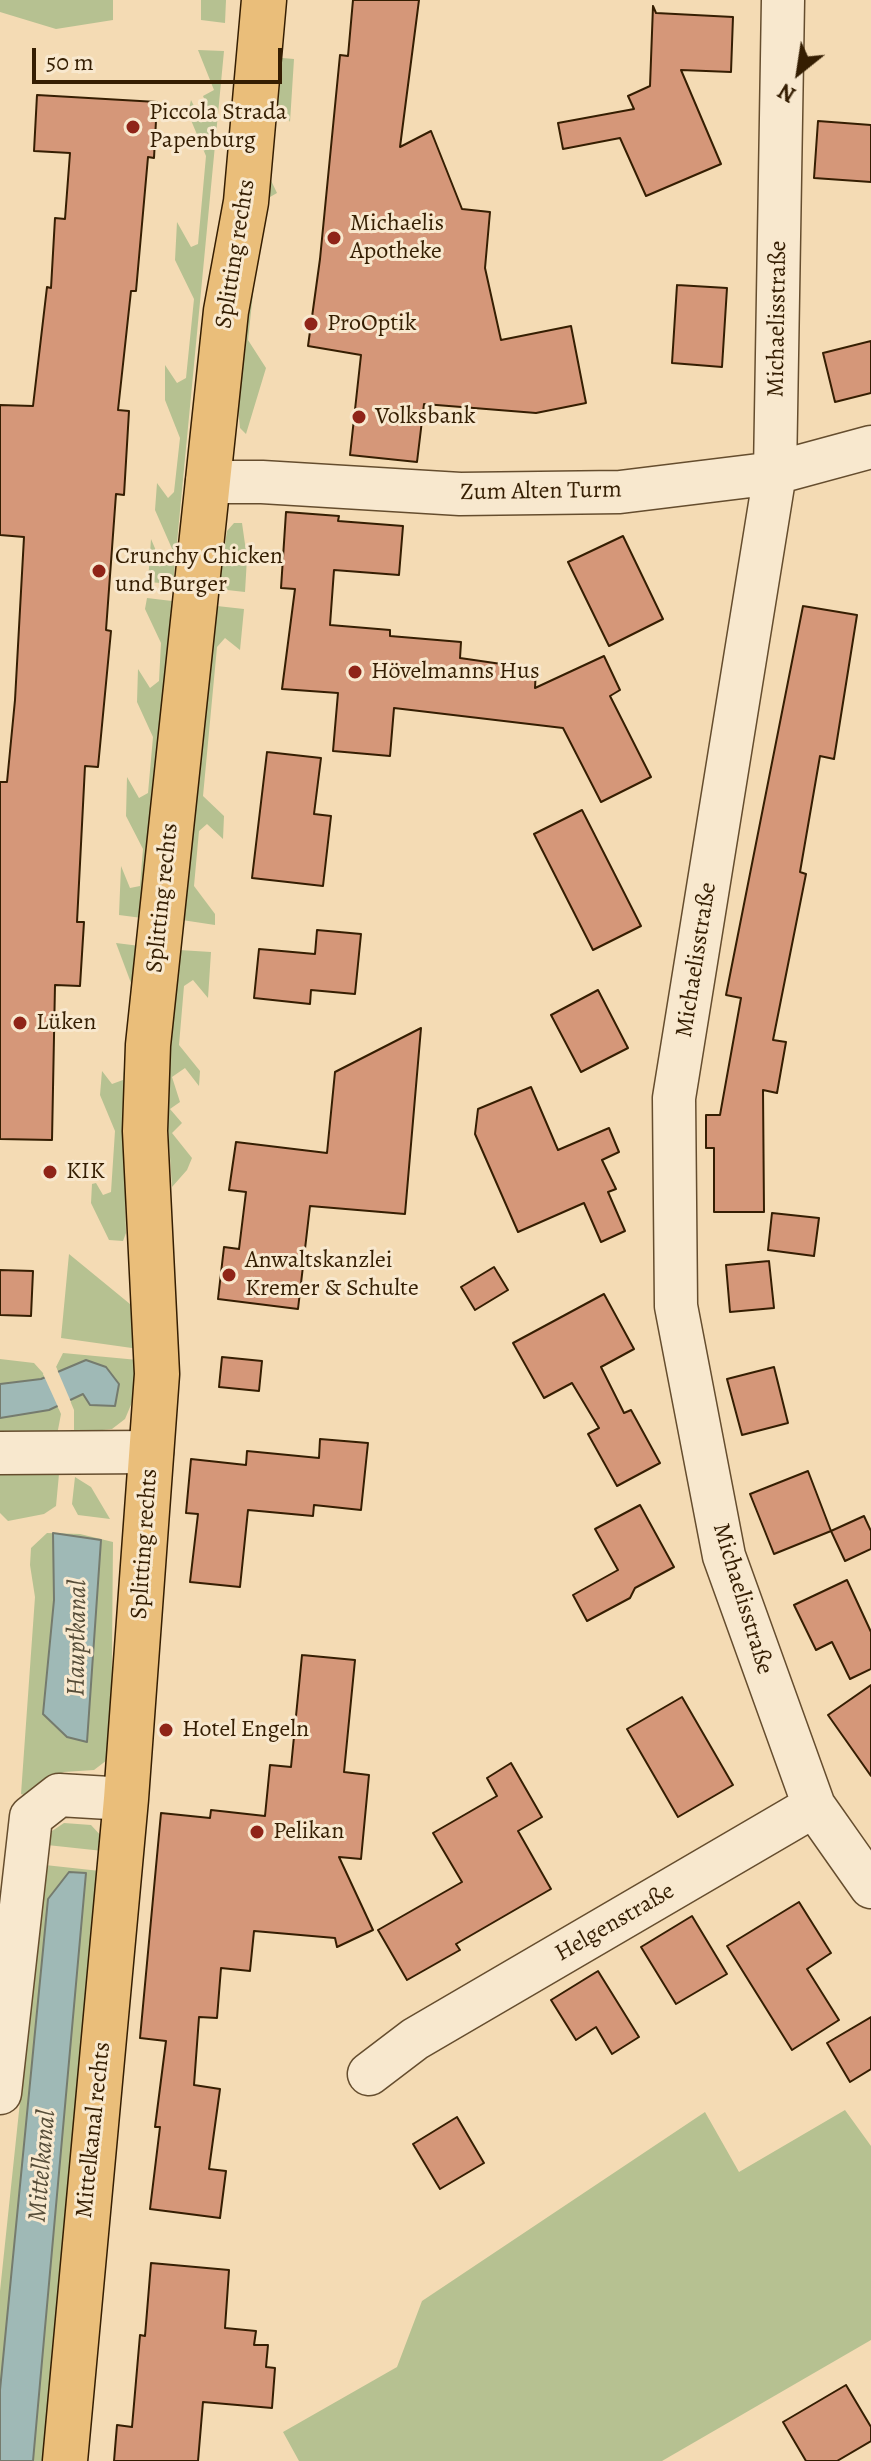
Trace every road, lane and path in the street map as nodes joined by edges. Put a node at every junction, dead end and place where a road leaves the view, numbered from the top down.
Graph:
1 (236, 0) edge
2 (264, 0) edge
3 (783, 0) edge
4 (226, 311) junction
5 (871, 447) edge
6 (775, 473) junction
7 (207, 482) junction
8 (152, 1452) junction
9 (0, 1453) edge
10 (126, 1799) junction
11 (814, 1806) junction
12 (871, 1887) edge
13 (369, 2074) dead end
14 (0, 2093) edge
15 (65, 2461) edge

1 - 4 main road
2 - 4 main road, Splitting rechts
3 - 6 street, Michaelisstraße
4 - 7 main road, Splitting rechts
5 - 6 street, Zum Alten Turm
6 - 7 street, Zum Alten Turm
6 - 11 street, Michaelisstraße
7 - 8 main road, Splitting rechts
8 - 9 street
8 - 10 main road, Splitting rechts
10 - 14 street
10 - 15 main road, Mittelkanal rechts
11 - 12 street, Michaelisstraße
11 - 13 street, Helgenstraße

